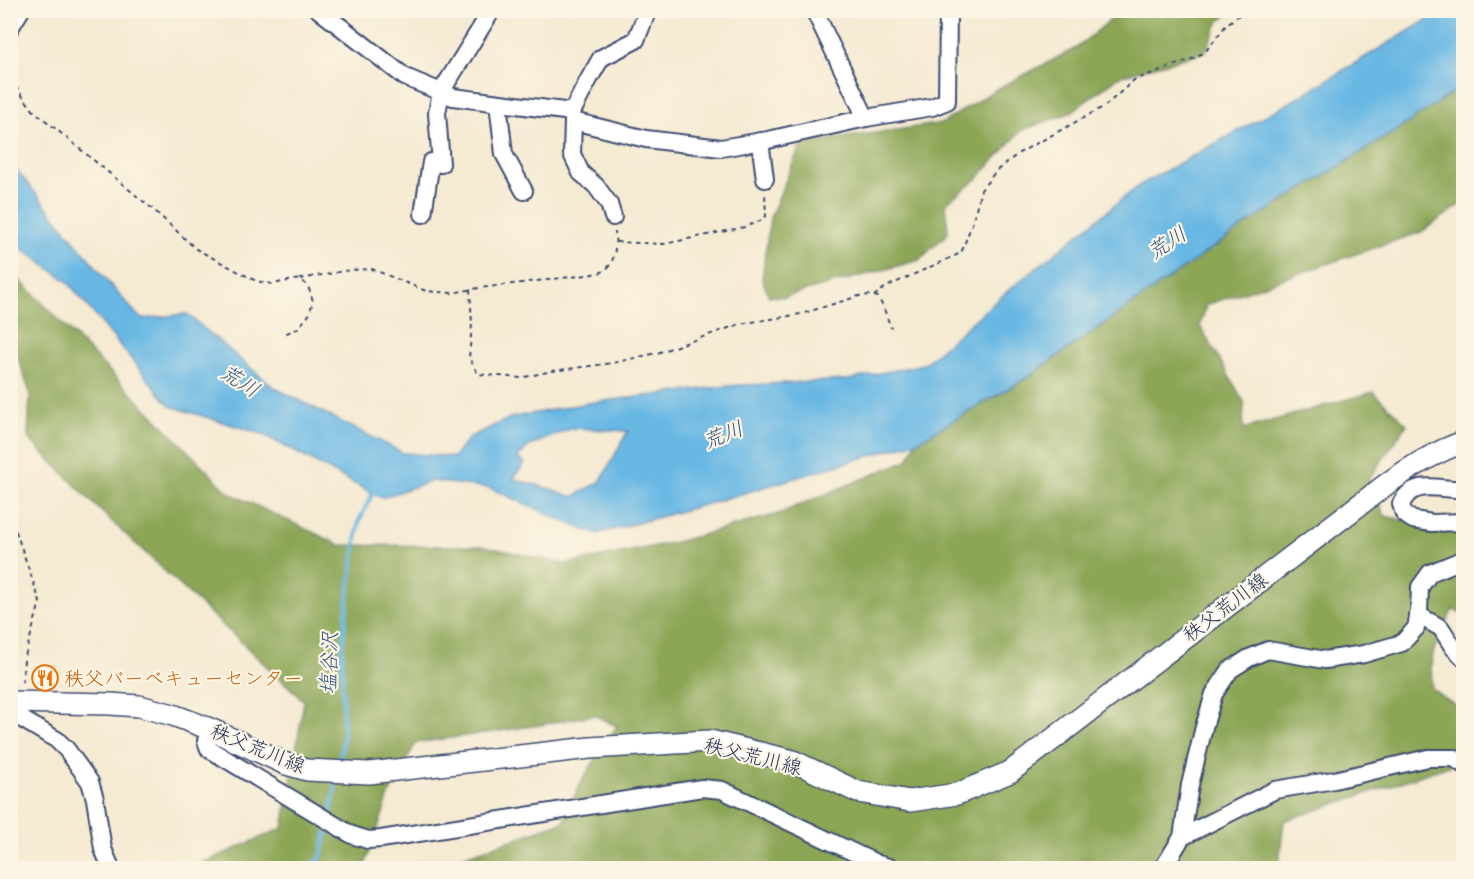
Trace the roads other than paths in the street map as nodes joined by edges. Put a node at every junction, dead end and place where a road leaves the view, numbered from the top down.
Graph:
1 (21, 10) edge
2 (319, 10) edge
3 (492, 10) edge
4 (648, 10) edge
5 (814, 10) edge
6 (948, 10) edge
7 (10, 28) edge
8 (441, 92) junction
9 (498, 103) junction
10 (572, 116) junction
11 (866, 118) junction
12 (760, 141) junction
13 (765, 179) road end
14 (524, 191) dead end
15 (423, 214) dead end
16 (614, 217) road end
17 (1464, 442) edge
18 (1464, 489) edge
19 (1464, 522) edge
20 (1464, 559) edge
21 (1418, 615) junction
22 (1464, 658) edge
23 (14, 706) edge
24 (210, 729) junction
25 (1464, 765) edge
26 (1182, 837) junction
27 (111, 868) edge
28 (892, 868) edge
29 (1162, 868) edge

1 - 7 street
2 - 8 street
3 - 8 street
4 - 10 street
5 - 11 street
6 - 11 street
8 - 9 street
8 - 15 street
9 - 10 street
9 - 14 street
10 - 12 street
10 - 16 street
11 - 12 street
12 - 13 street
17 - 24 main road, 秩父荒川線
18 - 19 street
20 - 21 street
21 - 22 street
21 - 26 street
23 - 24 main road, 秩父荒川線
23 - 27 street
24 - 28 street
25 - 26 street
26 - 29 street

